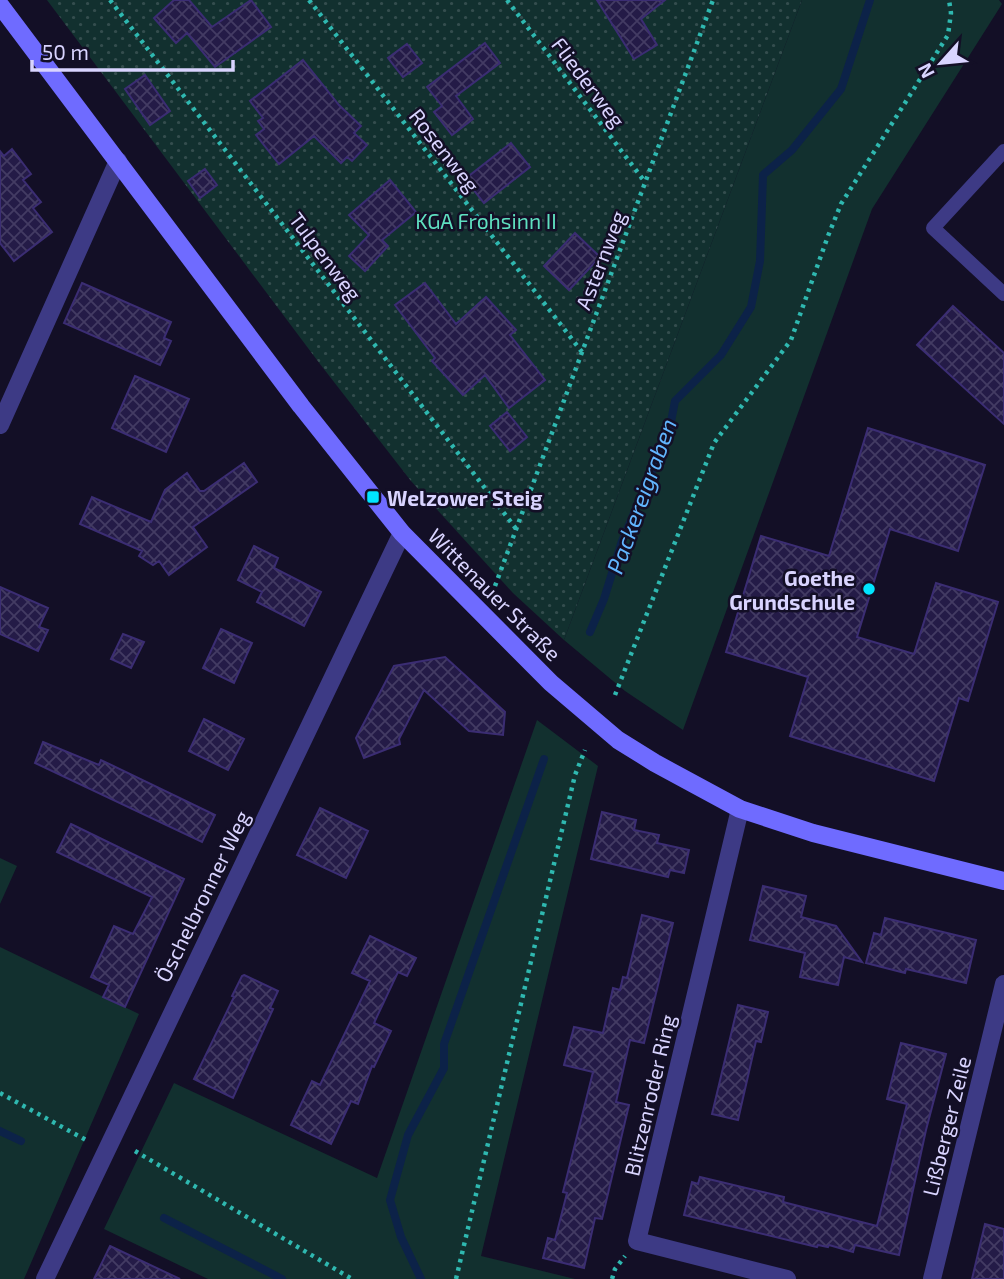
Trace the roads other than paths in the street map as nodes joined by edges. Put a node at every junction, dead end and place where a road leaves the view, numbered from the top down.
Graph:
1 (0, 5) edge
2 (1004, 151) edge
3 (118, 161) junction
4 (1004, 294) edge
5 (0, 425) edge
6 (402, 533) junction
7 (740, 809) junction
8 (1004, 881) edge
9 (1004, 984) edge
10 (45, 1279) edge
11 (787, 1279) edge
12 (932, 1279) edge

1 - 3 street, Wittenauer Straße
2 - 4 lane
3 - 5 street
3 - 6 street, Wittenauer Straße
6 - 7 street, Wittenauer Straße
6 - 10 street, Öschelbronner Weg
7 - 8 street, Wittenauer Straße
7 - 11 street, Blitzenroder Ring
9 - 12 street, Lißberger Zeile

